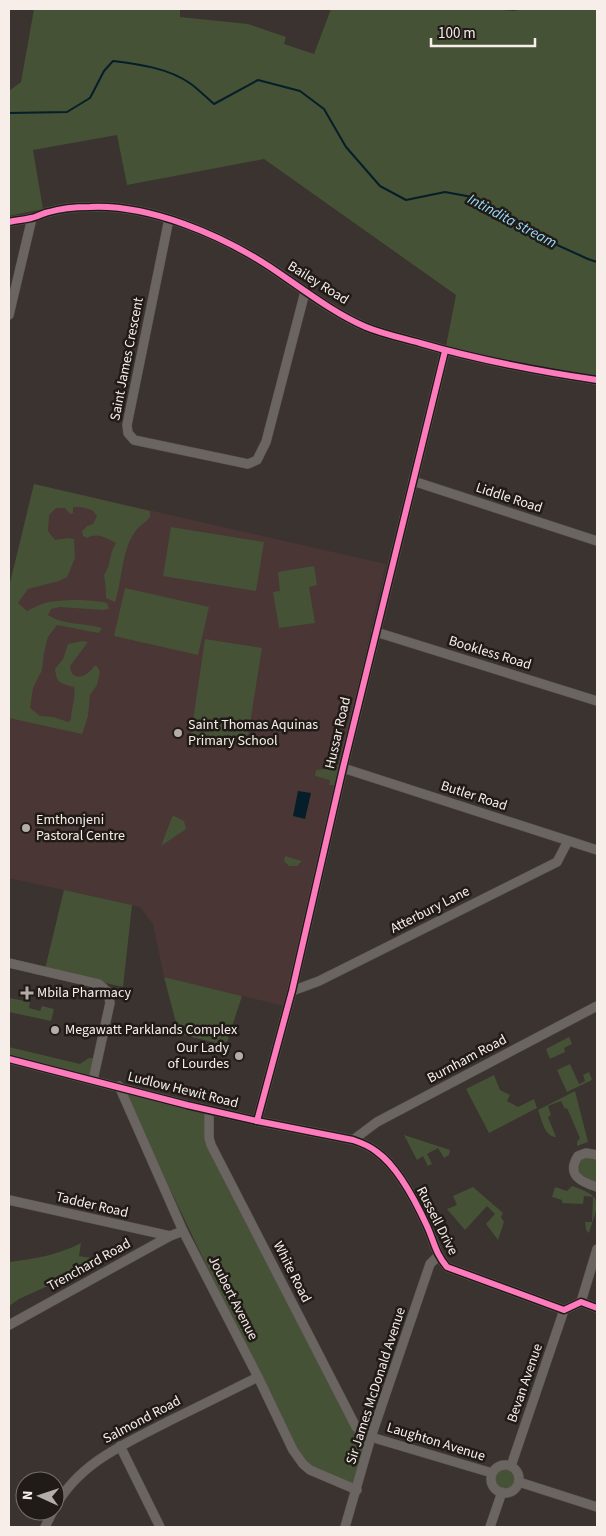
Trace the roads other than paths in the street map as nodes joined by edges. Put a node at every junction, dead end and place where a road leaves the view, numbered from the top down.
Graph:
1 (32, 218) junction
2 (169, 220) junction
3 (9, 222) edge
4 (305, 292) junction
5 (9, 315) edge
6 (445, 350) junction
7 (597, 380) edge
8 (412, 481) junction
9 (597, 541) edge
10 (376, 632) junction
11 (597, 701) edge
12 (343, 768) junction
13 (568, 841) junction
14 (597, 850) edge
15 (9, 963) edge
16 (292, 991) junction
17 (597, 1006) edge
18 (9, 1059) edge
19 (93, 1080) junction
20 (119, 1086) junction
21 (209, 1110) junction
22 (258, 1121) junction
23 (353, 1140) junction
24 (597, 1155) edge
25 (597, 1187) edge
26 (9, 1200) edge
27 (183, 1231) junction
28 (170, 1236) junction
29 (597, 1249) edge
30 (438, 1256) junction
31 (581, 1302) junction
32 (597, 1308) edge
33 (564, 1310) junction
34 (9, 1325) edge
35 (258, 1377) junction
36 (371, 1437) junction
37 (120, 1446) junction
38 (511, 1466) junction
39 (492, 1474) junction
40 (519, 1482) junction
41 (357, 1490) junction
42 (65, 1491) edge
43 (502, 1492) junction
44 (597, 1507) edge
45 (160, 1527) edge
46 (345, 1527) edge
47 (490, 1527) edge

1 - 2 street, Bailey Road
1 - 3 street, Bailey Road
1 - 5 street
2 - 4 street, Bailey Road
2 - 4 street, Saint James Crescent
4 - 6 street, Bailey Road
6 - 7 street, Bailey Road
6 - 8 street, Hussar Road
8 - 9 street, Liddle Road
8 - 10 street, Hussar Road
10 - 11 street, Bookless Road
10 - 12 street, Hussar Road
12 - 13 street, Butler Road
12 - 16 street, Hussar Road
13 - 14 street, Butler Road
13 - 16 street, Atterbury Lane
15 - 19 street
16 - 22 street, Hussar Road
17 - 23 street, Burnham Road
18 - 19 street, Ludlow Hewit Road
19 - 20 street, Ludlow Hewit Road
20 - 21 street, Ludlow Hewit Road
20 - 27 street, Joubert Avenue
21 - 22 street, Ludlow Hewit Road
21 - 36 street, White Road
22 - 23 street, Ludlow Hewit Road
23 - 30 street, Russell Drive
24 - 25 street
26 - 28 street, Tadder Road
27 - 28 street, Trenchard Road
27 - 35 street, Joubert Avenue
28 - 34 street, Trenchard Road
29 - 31 street
30 - 33 street, Russell Drive
30 - 36 street, Sir James McDonald Avenue
31 - 32 street
31 - 33 street
33 - 38 street, Bevan Avenue
35 - 37 street, Salmond Road
35 - 41 street, Joubert Avenue
36 - 39 street, Laughton Avenue
36 - 41 street, Sir James McDonald Avenue
37 - 42 street, Salmond Road
37 - 45 street
38 - 39 street
38 - 40 street
39 - 43 street
40 - 43 street
40 - 44 street
41 - 46 street, Sir James McDonald Avenue
43 - 47 street

